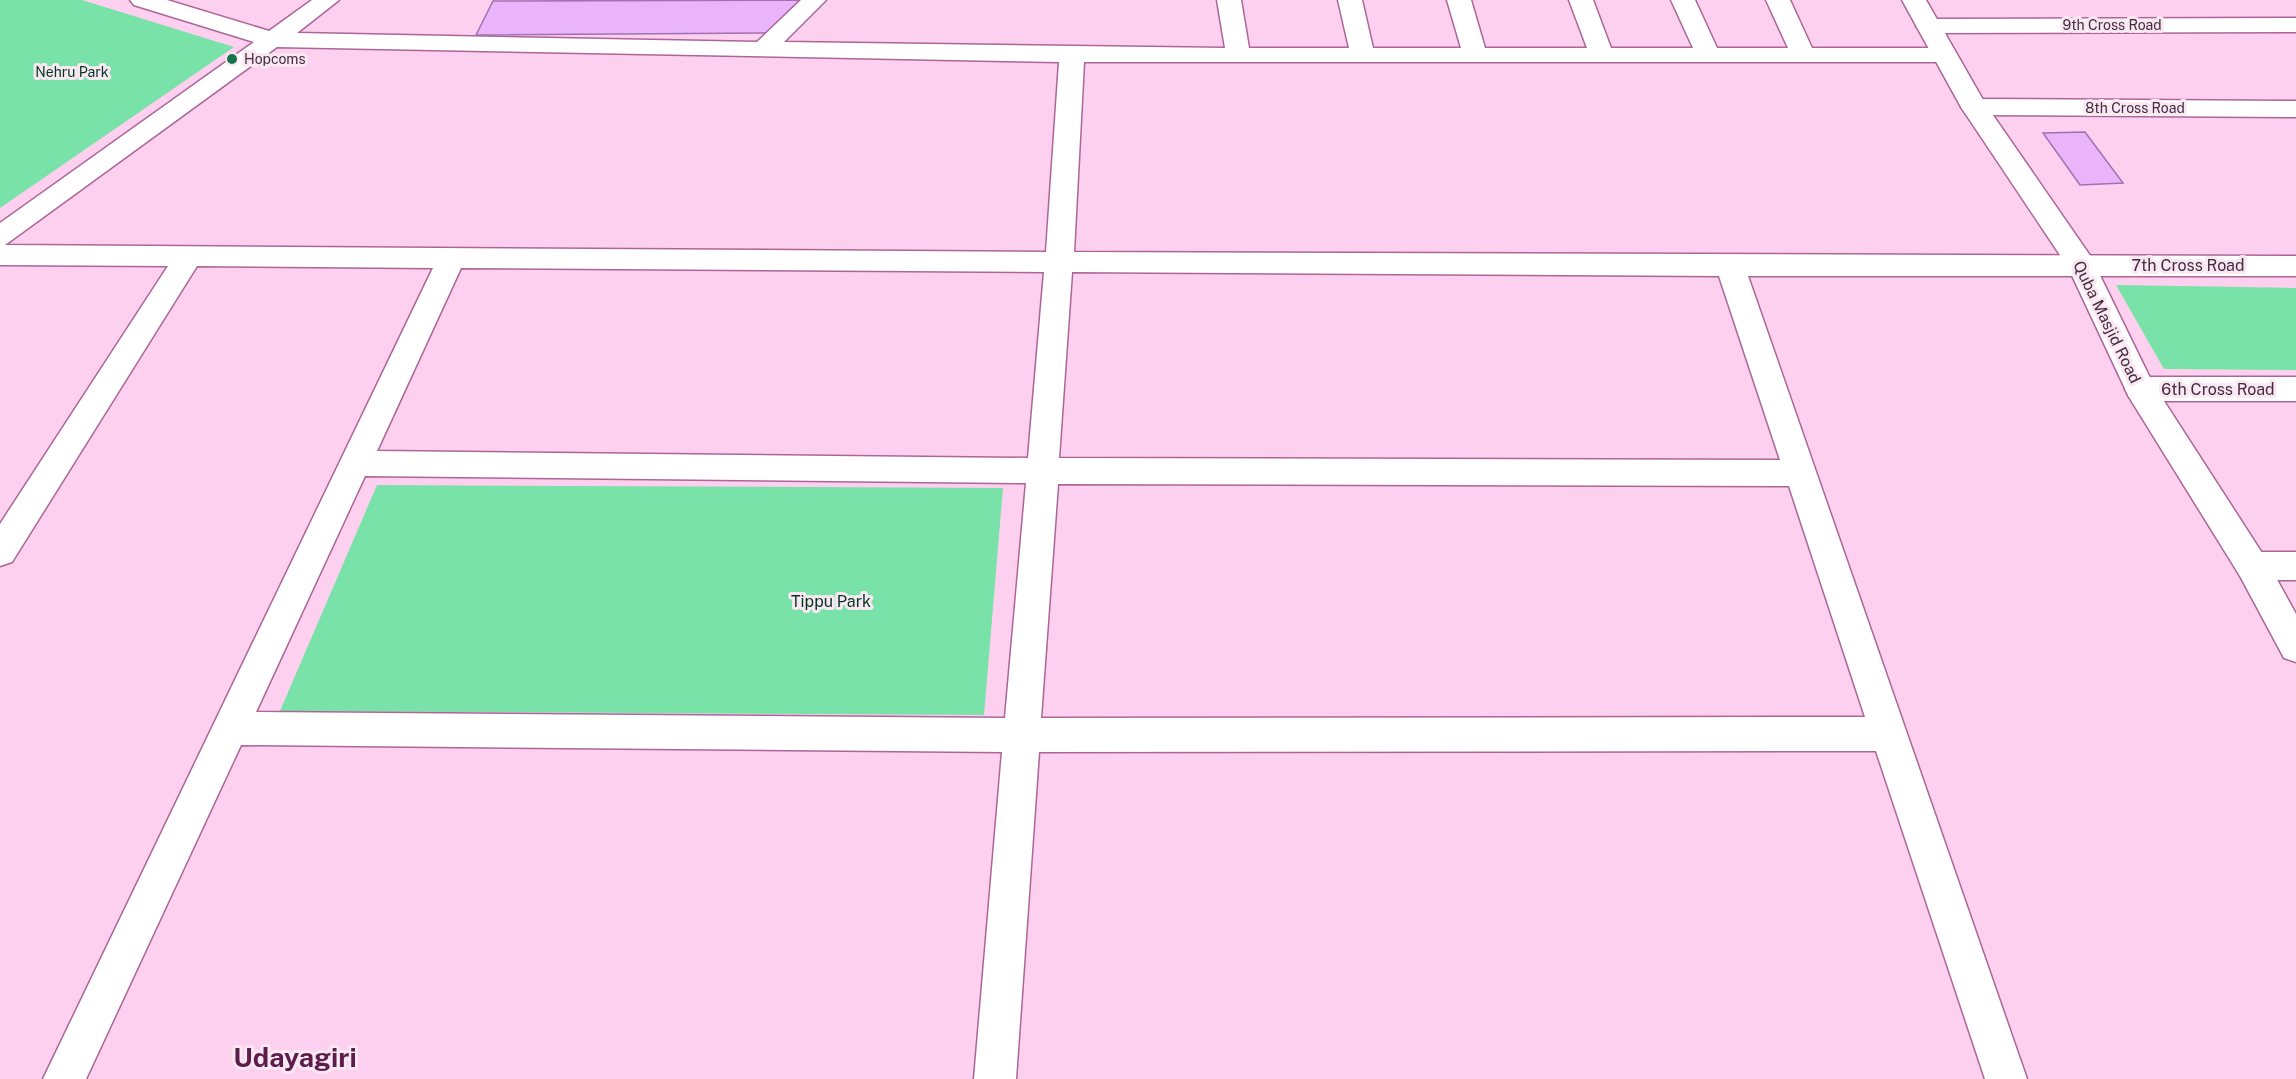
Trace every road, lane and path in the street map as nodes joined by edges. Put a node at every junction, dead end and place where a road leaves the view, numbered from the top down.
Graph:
1 (142, 0) edge
2 (327, 0) edge
3 (814, 0) edge
4 (1229, 0) edge
5 (1350, 0) edge
6 (1459, 0) edge
7 (1581, 0) edge
8 (1683, 0) edge
9 (1778, 0) edge
10 (1914, 0) edge
11 (2296, 25) edge
12 (1928, 26) junction
13 (274, 40) junction
14 (762, 50) junction
15 (1072, 55) junction
16 (1238, 55) junction
17 (1363, 55) junction
18 (1474, 55) junction
19 (1602, 55) junction
20 (1708, 55) junction
21 (1803, 55) junction
22 (1942, 55) junction
23 (1974, 107) junction
24 (2296, 109) edge
25 (0, 237) edge
26 (0, 255) edge
27 (188, 257) junction
28 (452, 258) junction
29 (1059, 262) junction
30 (2081, 264) junction
31 (1730, 266) junction
32 (2296, 266) edge
33 (2140, 389) junction
34 (2296, 389) edge
35 (355, 463) junction
36 (1043, 471) junction
37 (1800, 473) junction
38 (0, 552) edge
39 (2252, 566) junction
40 (2296, 566) edge
41 (2296, 647) edge
42 (230, 728) junction
43 (1022, 735) junction
44 (1889, 735) junction
45 (64, 1079) edge
46 (995, 1079) edge
47 (2006, 1079) edge

1 - 13 street
2 - 13 street
3 - 14 street
4 - 16 street
5 - 17 street
6 - 18 street
7 - 19 street
8 - 20 street
9 - 21 street
10 - 12 street, Quba Masjid Road
11 - 12 street, 9th Cross Road
12 - 22 street, Quba Masjid Road
13 - 14 street
13 - 25 street
14 - 15 street
15 - 16 street
15 - 29 street
16 - 17 street
17 - 18 street
18 - 19 street
19 - 20 street
20 - 21 street
21 - 22 street
22 - 23 street, Quba Masjid Road
23 - 24 street, 8th Cross Road
23 - 30 street, Quba Masjid Road
26 - 27 street, 7th Cross Road
27 - 28 street, 7th Cross Road
27 - 38 street
28 - 29 street, 7th Cross Road
28 - 35 street
29 - 31 street, 7th Cross Road
29 - 36 street
30 - 31 street, 7th Cross Road
30 - 32 street, 7th Cross Road
30 - 33 street, Quba Masjid Road
31 - 37 street
33 - 34 street, 6th Cross Road
33 - 39 street, Quba Masjid Road
35 - 36 street
35 - 42 street
36 - 37 street
36 - 43 street
37 - 44 street
39 - 40 street
39 - 41 street, Quba Masjid Road
42 - 43 street
42 - 45 street
43 - 44 street
43 - 46 street
44 - 47 street

